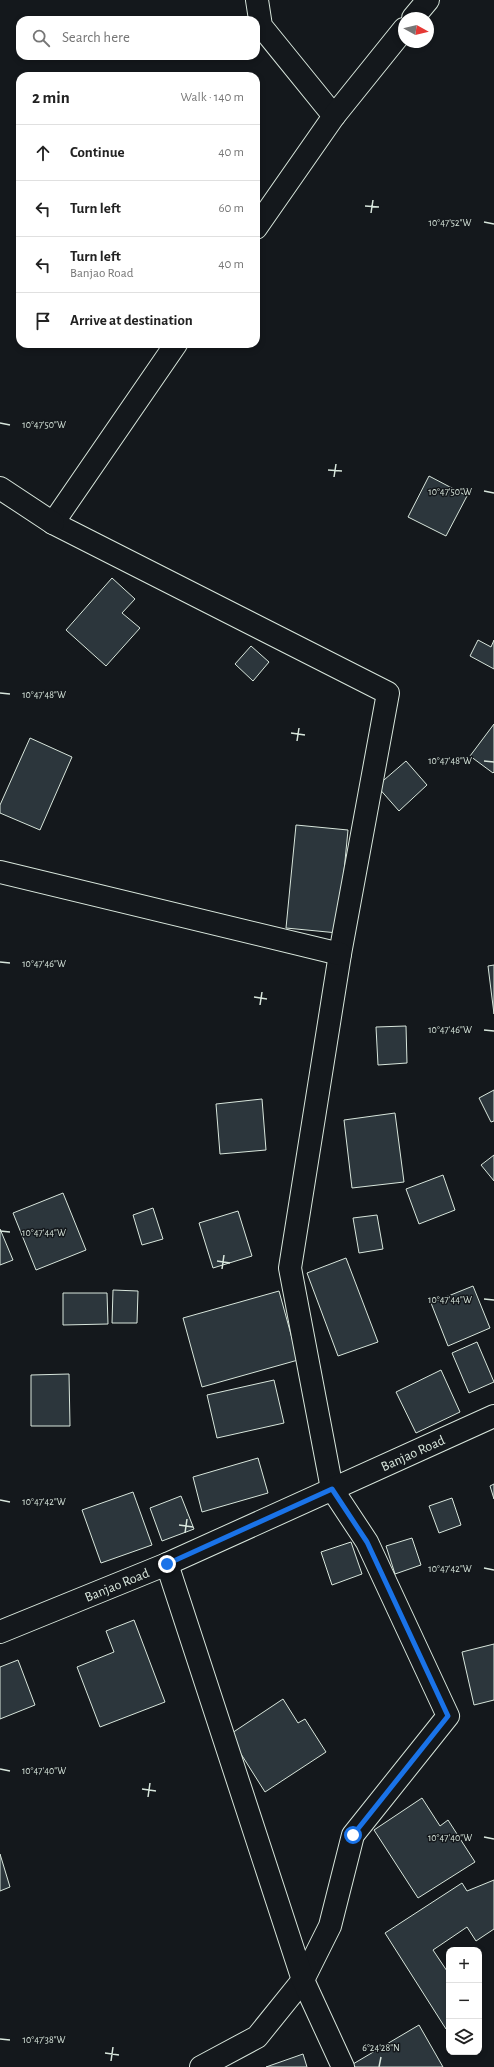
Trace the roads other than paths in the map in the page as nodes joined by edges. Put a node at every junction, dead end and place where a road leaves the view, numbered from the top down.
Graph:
1 (257, 0) edge
2 (428, 0) edge
3 (418, 12) edge
4 (259, 16) edge
5 (260, 26) edge
6 (398, 36) edge
7 (334, 116) junction
8 (260, 222) edge
9 (173, 348) edge
10 (0, 488) edge
11 (53, 523) junction
12 (0, 872) edge
13 (340, 954) junction
14 (494, 1416) edge
15 (332, 1489) junction
16 (167, 1564) junction
17 (0, 1632) edge
18 (303, 1980) junction
19 (201, 2067) edge
20 (343, 2067) edge

1 - 4 street
2 - 3 street
5 - 7 street
6 - 7 street
7 - 8 street
9 - 11 street
10 - 11 street
11 - 13 street
12 - 13 street
13 - 15 street
14 - 15 street, Banjao Road
15 - 16 street, Banjao Road
15 - 18 street
16 - 17 street, Banjao Road
16 - 18 street
18 - 19 street
18 - 20 street

